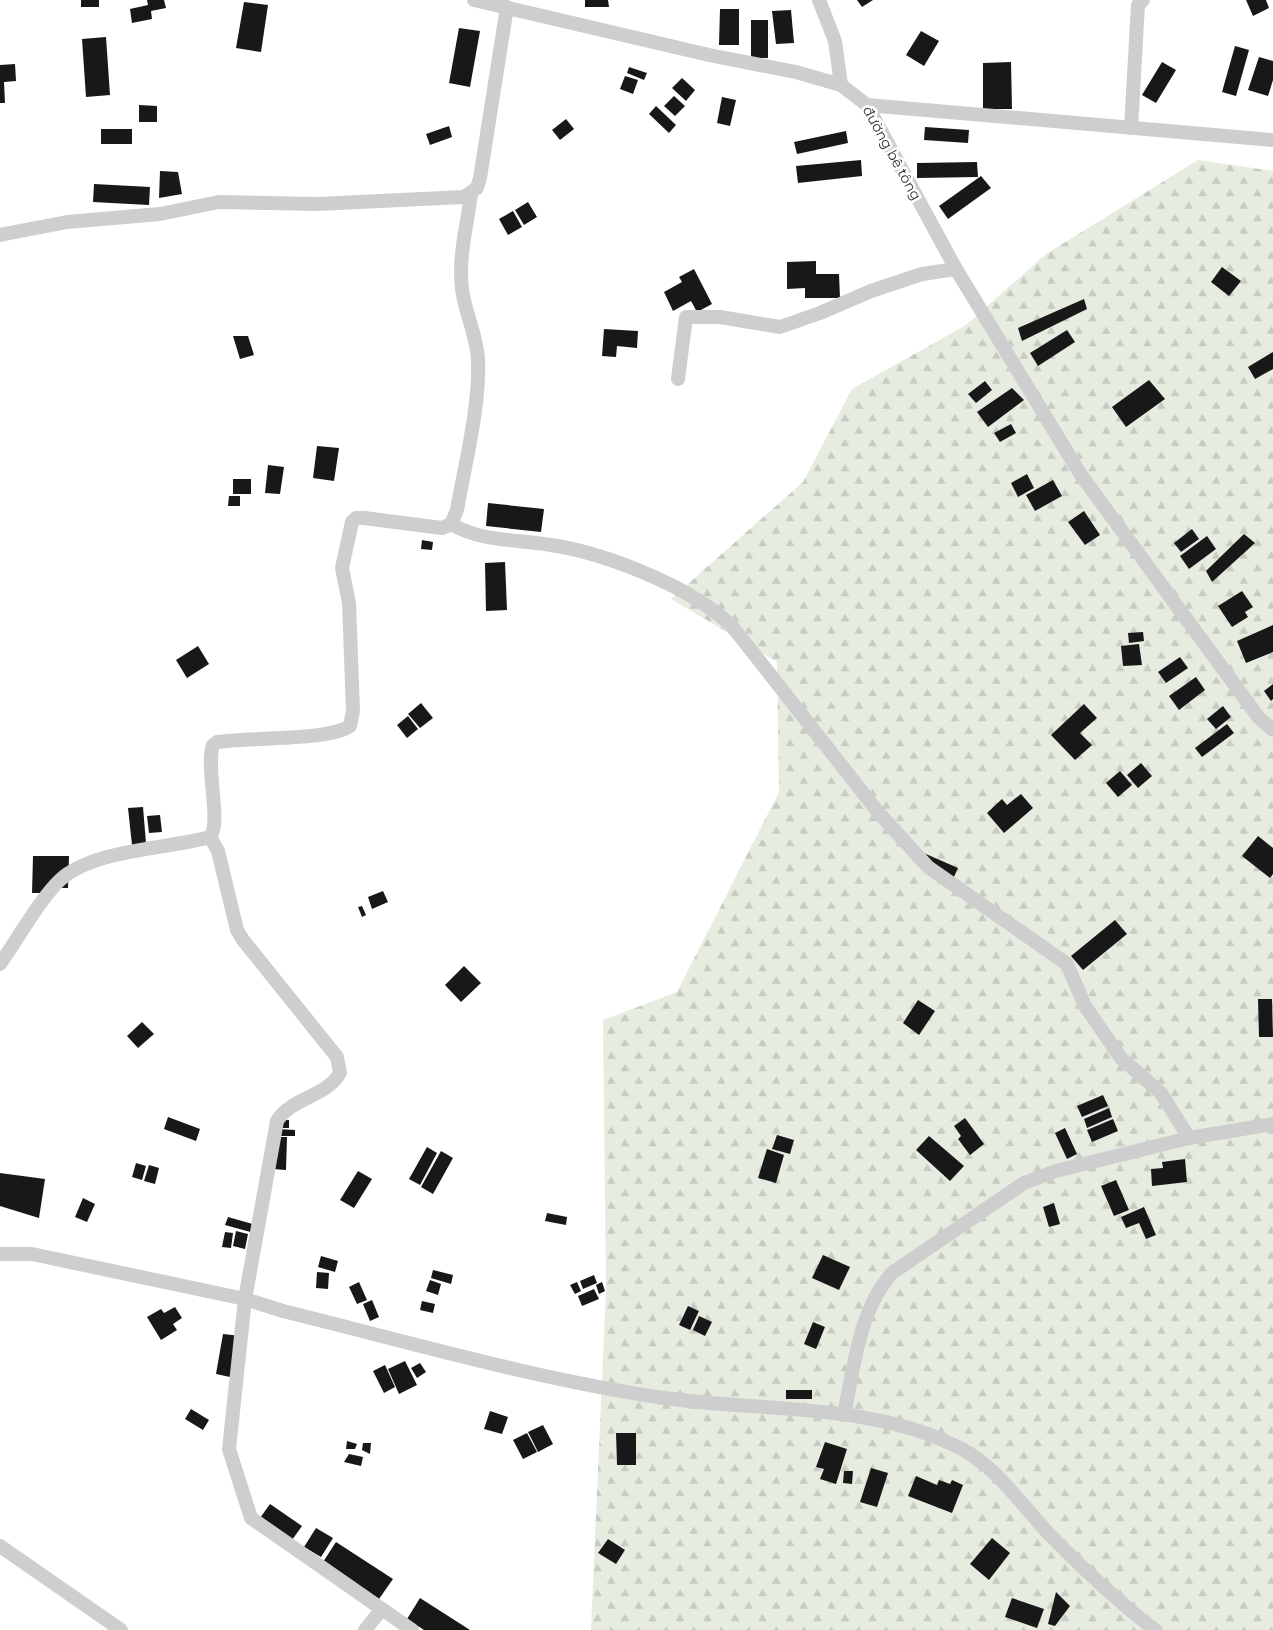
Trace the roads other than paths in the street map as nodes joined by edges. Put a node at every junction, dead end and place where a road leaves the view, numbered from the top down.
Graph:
1 (474, 0) edge
2 (819, 0) edge
3 (1143, 0) edge
4 (507, 7) junction
5 (841, 85) junction
6 (867, 105) junction
7 (1131, 128) junction
8 (1273, 140) edge
9 (471, 194) junction
10 (0, 235) edge
11 (956, 269) junction
12 (678, 379) dead end
13 (451, 524) junction
14 (1273, 730) edge
15 (210, 837) junction
16 (0, 964) edge
17 (1273, 1124) edge
18 (1189, 1138) junction
19 (0, 1254) edge
20 (245, 1299) junction
21 (844, 1415) junction
22 (0, 1546) edge
23 (381, 1610) junction
24 (121, 1630) edge
25 (365, 1630) edge
26 (412, 1630) edge
27 (1155, 1630) edge

1 - 4 street, đường bê tông
2 - 5 street
3 - 7 street
4 - 5 street, đường bê tông
4 - 9 street
5 - 6 street, đường bê tông
6 - 7 street
6 - 11 street, đường bê tông
7 - 8 street
9 - 10 street
9 - 13 street
11 - 12 street
11 - 14 street, đường bê tông
13 - 15 street
13 - 18 street
15 - 16 street
15 - 20 street
17 - 18 street
18 - 21 street
19 - 20 street
20 - 21 street
20 - 23 street
21 - 27 street
22 - 24 street
23 - 25 street
23 - 26 street

